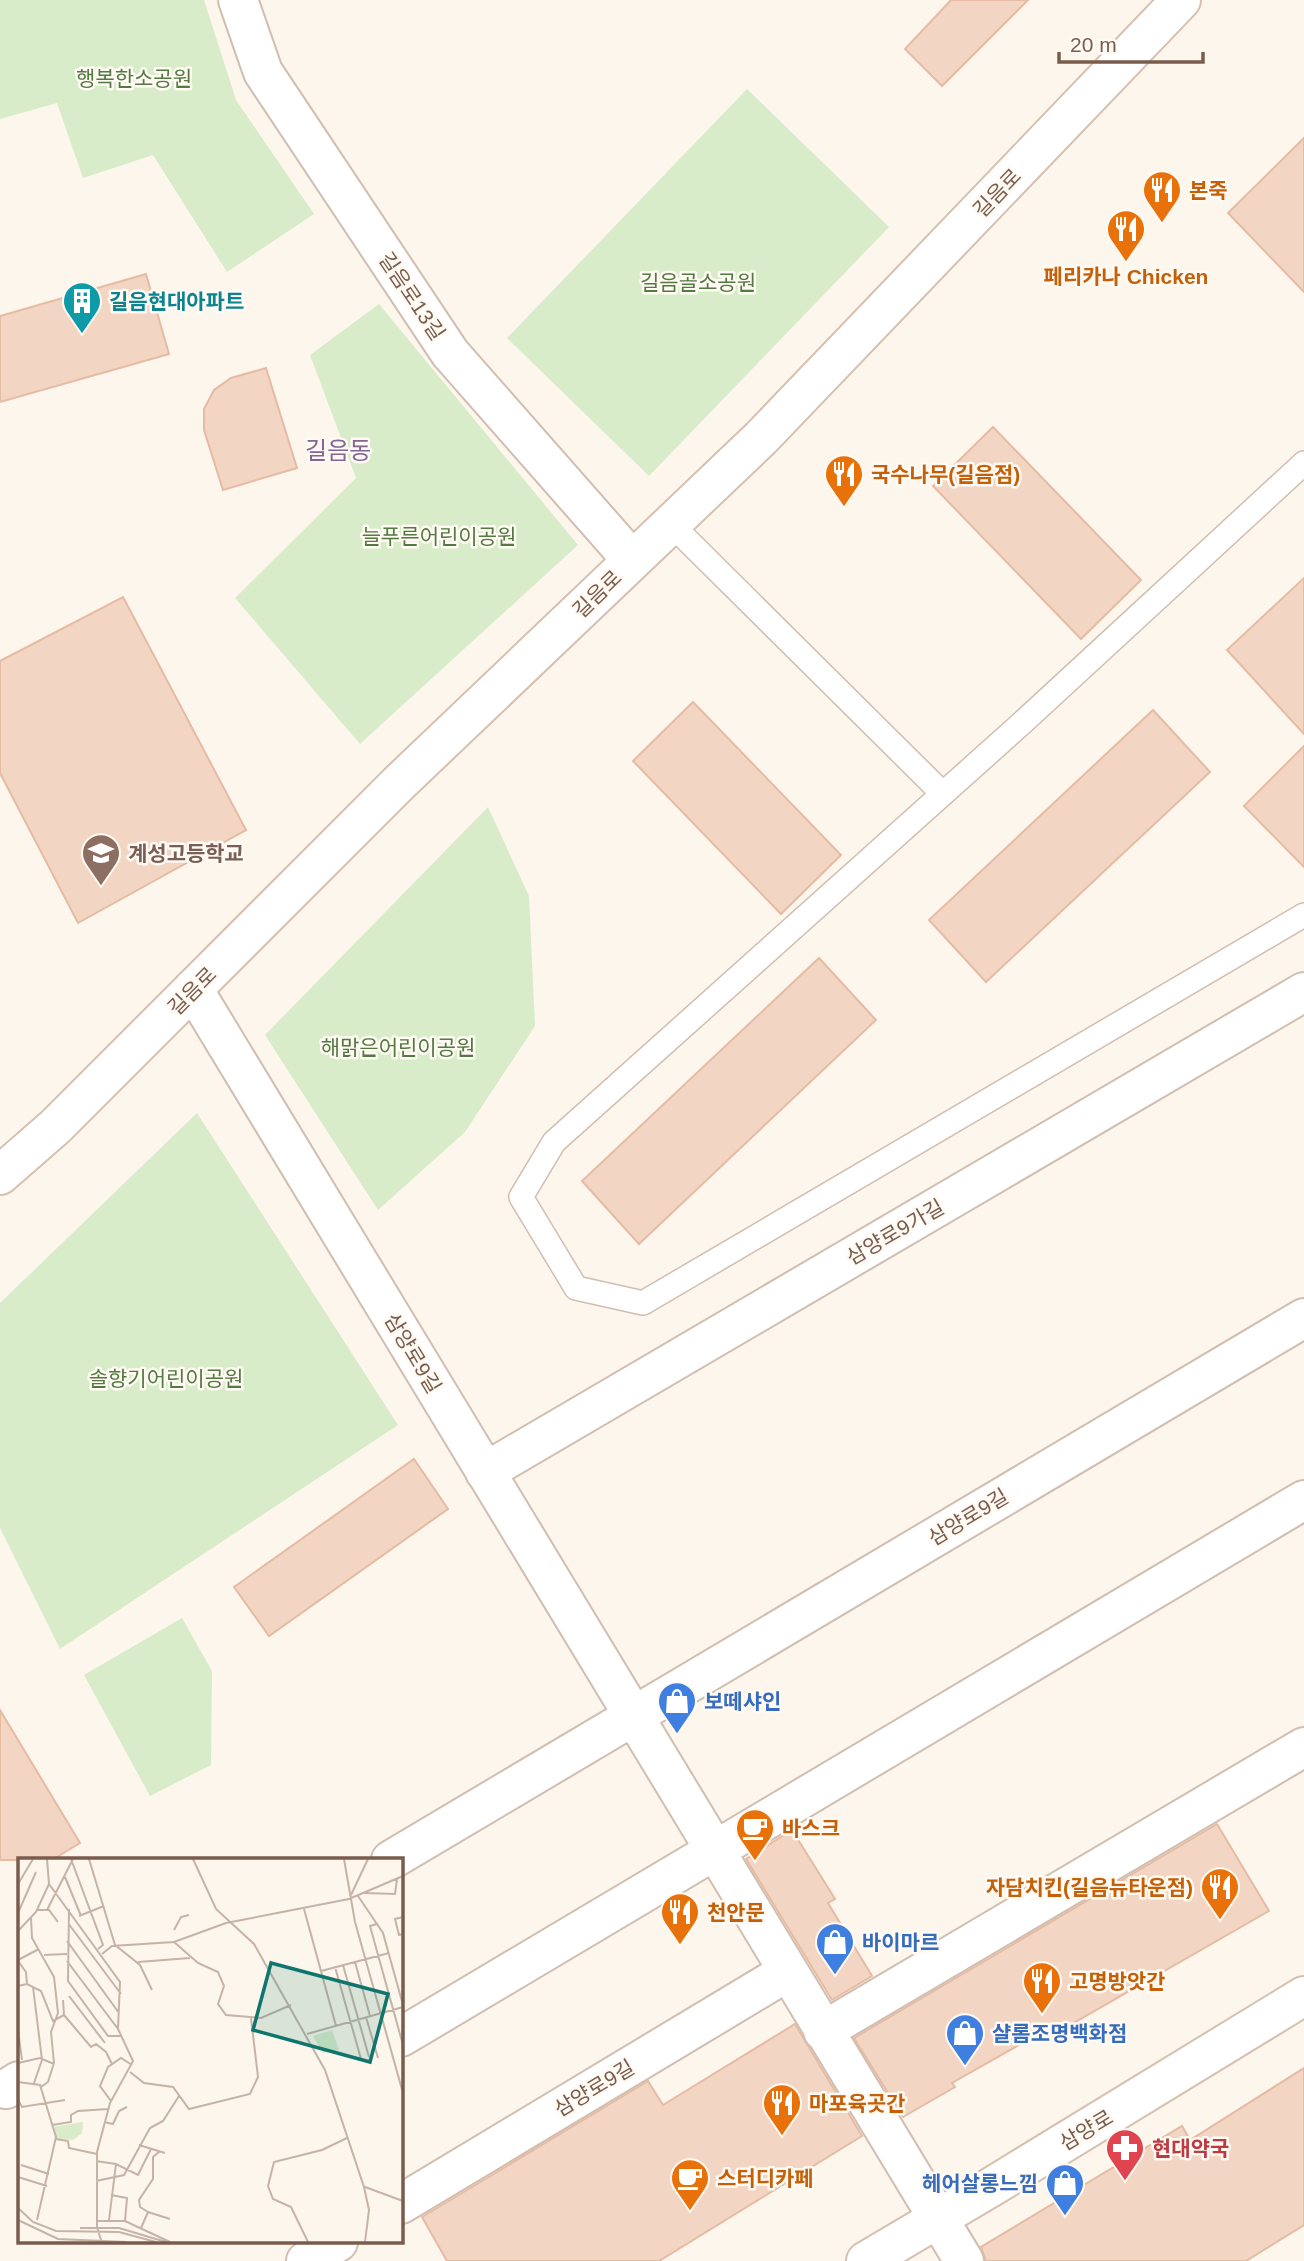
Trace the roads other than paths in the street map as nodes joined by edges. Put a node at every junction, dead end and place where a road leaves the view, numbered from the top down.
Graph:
1 (238, 0) edge
2 (1181, 0) edge
3 (1304, 463) edge
4 (671, 524) junction
5 (632, 560) junction
6 (943, 794) junction
7 (1304, 915) edge
8 (193, 989) junction
9 (1304, 992) edge
10 (0, 1175) edge
11 (1304, 1318) edge
12 (485, 1472) junction
13 (1304, 1500) edge
14 (633, 1716) junction
15 (1304, 1747) edge
16 (715, 1852) junction
17 (394, 1858) edge
18 (787, 1972) junction
19 (1304, 1996) edge
20 (823, 2031) junction
21 (402, 2036) edge
22 (402, 2203) edge
23 (937, 2218) junction
24 (335, 2244) edge
25 (306, 2261) edge
26 (866, 2261) edge
27 (964, 2261) edge

1 - 5 street, 길음로13길
2 - 4 street, 길음로
3 - 6 lane
4 - 5 street, 길음로
4 - 6 lane
5 - 8 street, 길음로
6 - 7 lane
8 - 10 street, 길음로
8 - 12 street, 삼양로9길
9 - 12 street, 삼양로9가길
11 - 14 street, 삼양로9길
12 - 14 street, 삼양로9길
13 - 16 street
14 - 16 street, 삼양로9길
14 - 17 street, 삼양로9길
15 - 20 street
16 - 18 street, 삼양로9길
16 - 21 street
18 - 20 street, 삼양로9길
18 - 22 street, 삼양로9길
19 - 23 street, 삼양로
20 - 23 street, 삼양로9길
23 - 26 street, 삼양로
23 - 27 street, 삼양로9길
24 - 25 street

